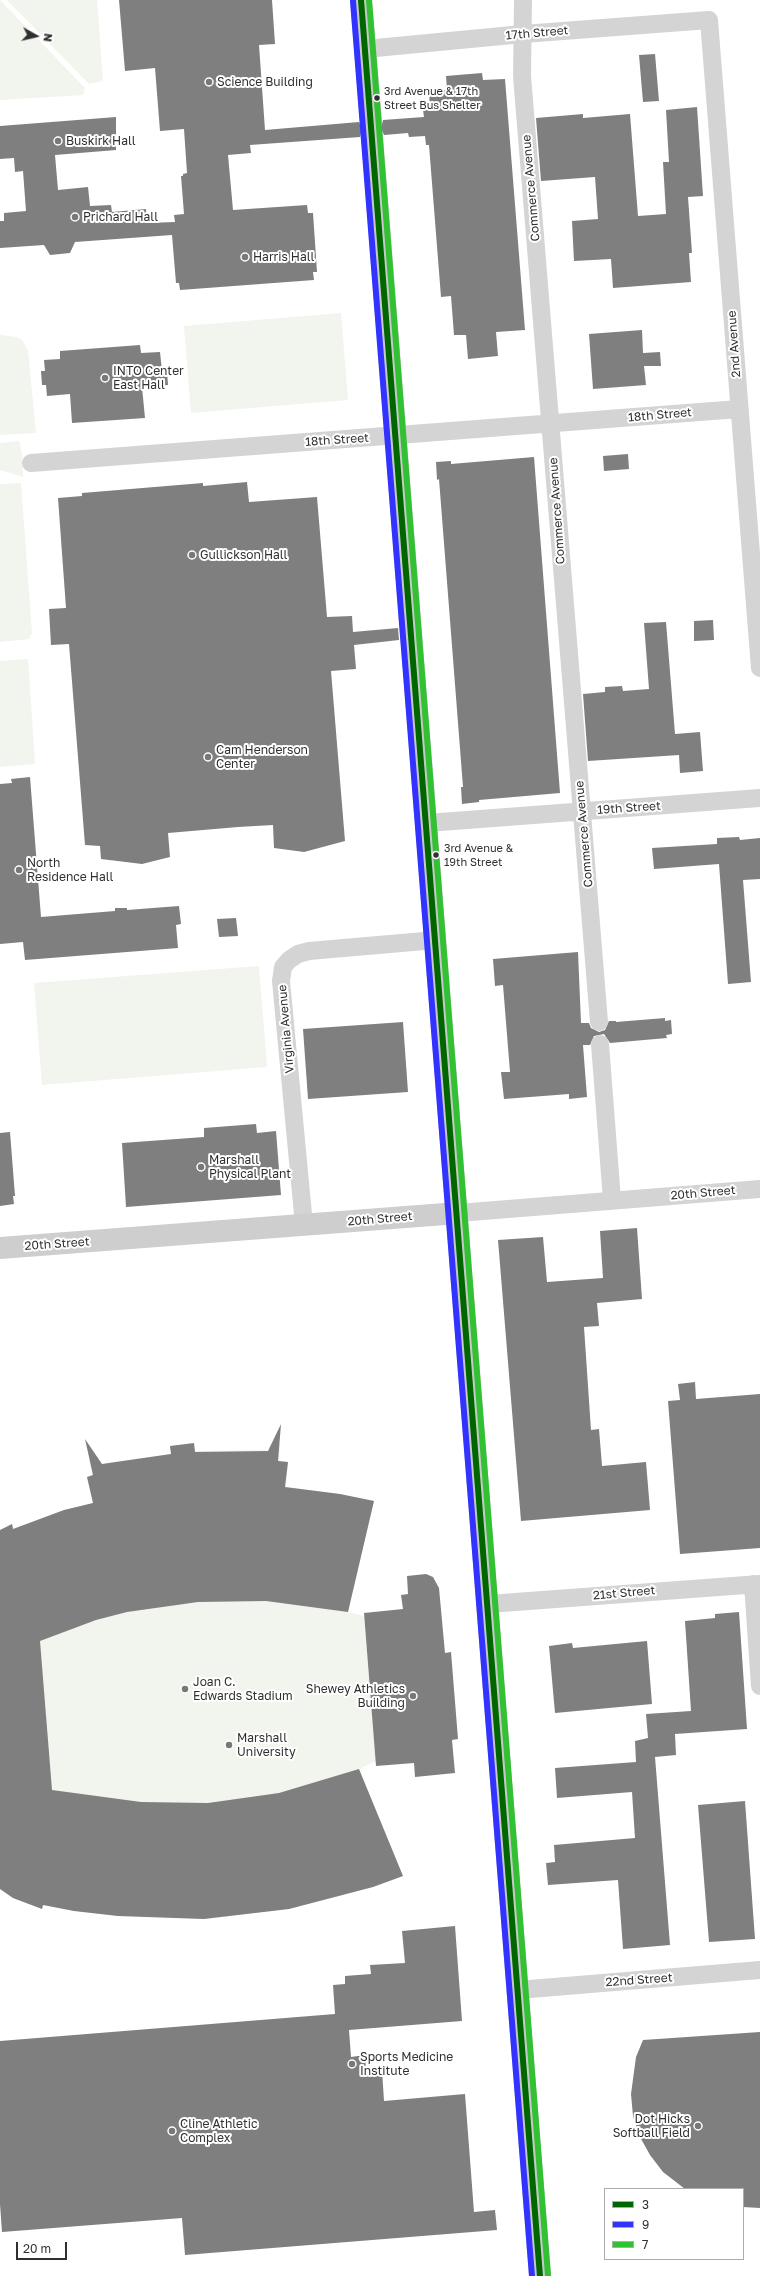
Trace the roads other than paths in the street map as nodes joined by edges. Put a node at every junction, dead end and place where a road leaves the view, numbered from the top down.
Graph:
1 (361, 0) edge
2 (522, 0) edge
3 (709, 20) joint
4 (523, 34) junction
5 (365, 49) junction
6 (739, 408) junction
7 (550, 424) junction
8 (396, 436) junction
9 (31, 463) dead end
10 (760, 668) edge
11 (760, 798) edge
12 (582, 812) junction
13 (427, 823) junction
14 (436, 940) junction
15 (599, 1022) dead end
16 (600, 1044) dead end
17 (760, 1189) edge
18 (612, 1200) junction
19 (458, 1213) junction
20 (304, 1225) junction
21 (0, 1248) edge
22 (756, 1584) edge
23 (488, 1604) junction
24 (760, 1686) edge
25 (760, 1970) edge
26 (518, 1990) junction
27 (540, 2276) edge

1 - 5 main road
2 - 4 street, Commerce Avenue
3 - 4 street, 17th Street
3 - 6 street, 2nd Avenue
4 - 5 street, 17th Street
4 - 7 street, Commerce Avenue
5 - 8 main road
6 - 7 street, 18th Street
6 - 10 street, 2nd Avenue
7 - 8 street, 18th Street
7 - 12 street, Commerce Avenue
8 - 9 street, 18th Street
8 - 13 main road
11 - 12 street, 19th Street
12 - 13 street, 19th Street
12 - 15 street, Commerce Avenue
13 - 14 main road
14 - 19 main road
14 - 20 street, Virginia Avenue
16 - 18 street
17 - 18 street, 20th Street
18 - 19 street, 20th Street
19 - 20 main road, 20th Street
19 - 23 main road
20 - 21 main road, 20th Street
22 - 23 street, 21st Street
22 - 24 street
23 - 26 main road
25 - 26 street, 22nd Street
26 - 27 main road

